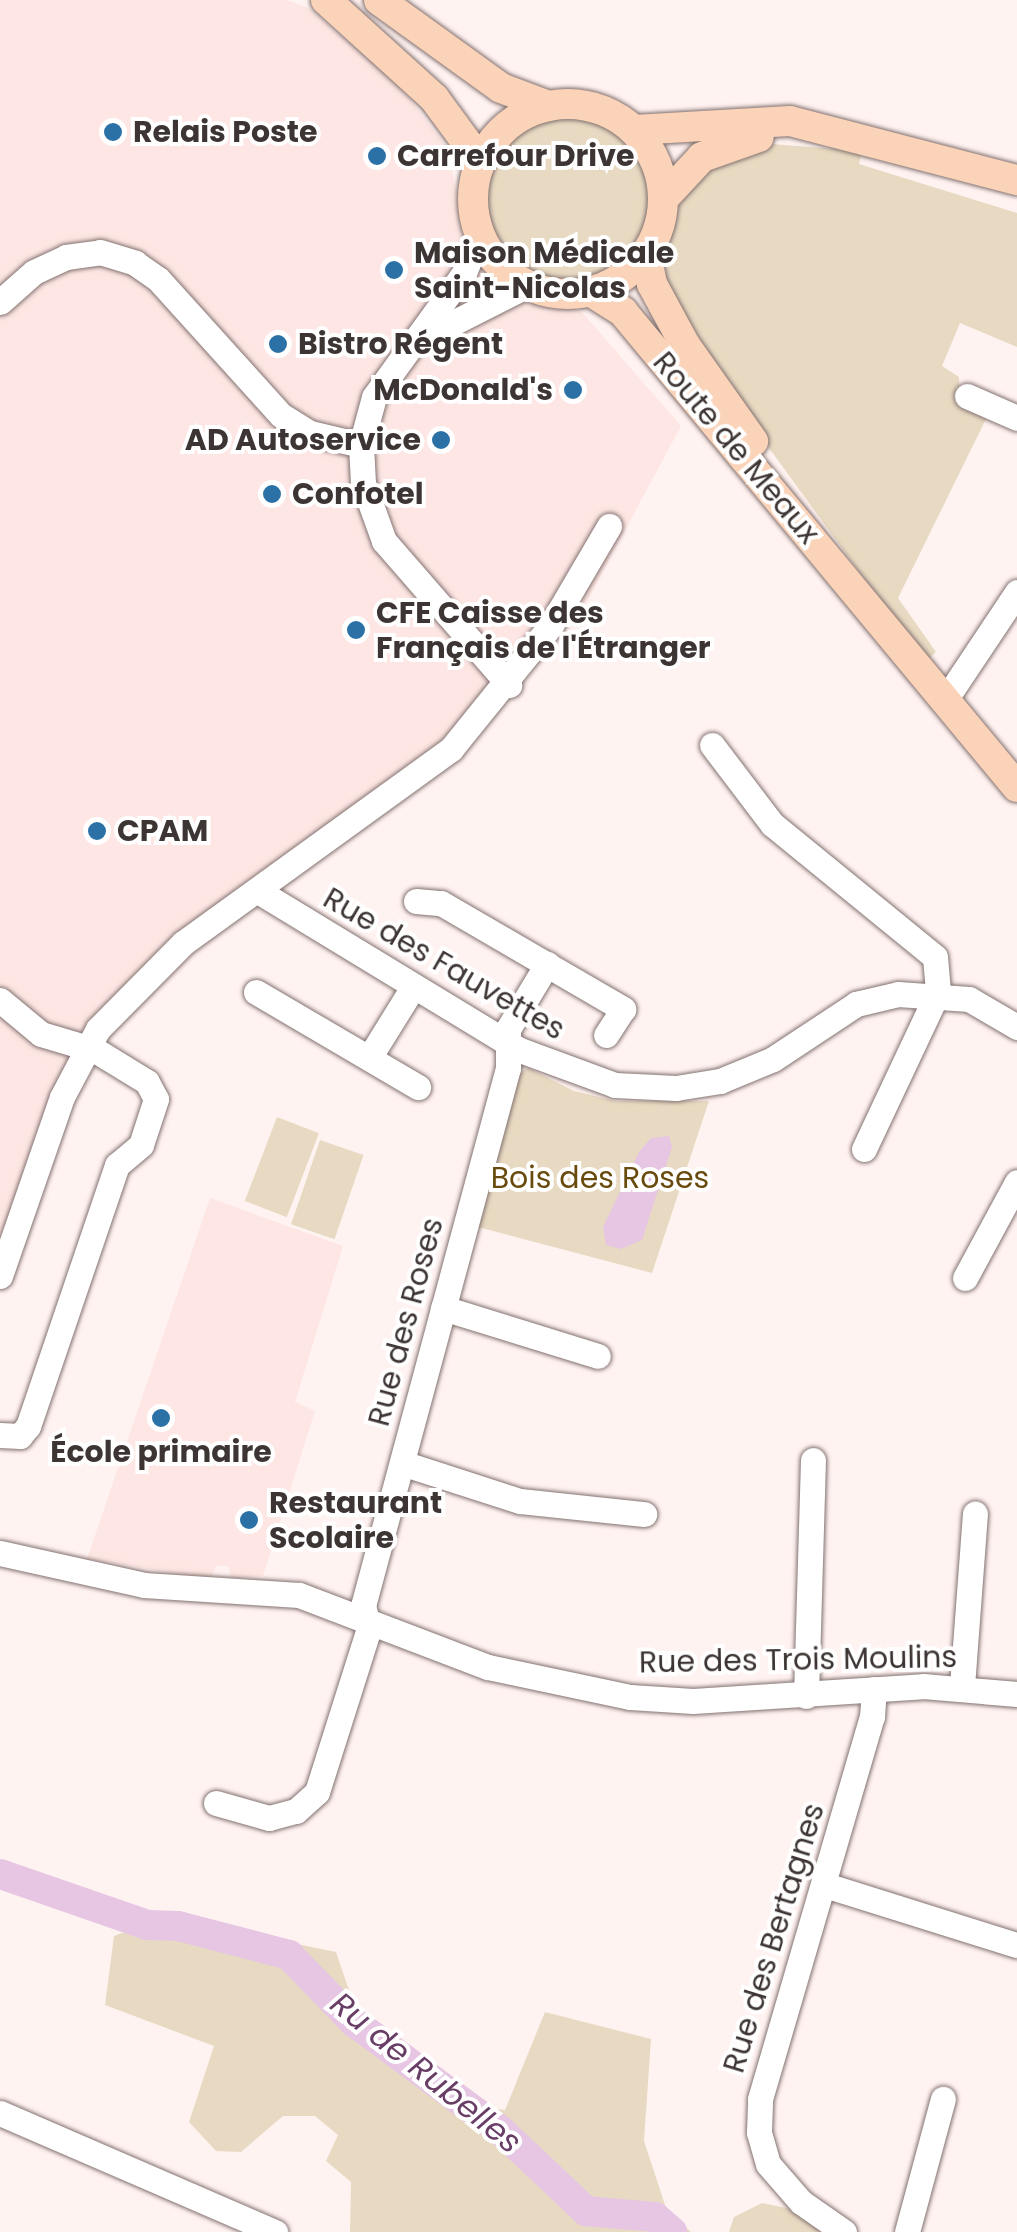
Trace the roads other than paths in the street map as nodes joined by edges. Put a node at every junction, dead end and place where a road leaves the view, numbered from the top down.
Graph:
1 (326, 0) edge
2 (379, 0) edge
3 (549, 106) junction
4 (634, 130) junction
5 (856, 138) junction
6 (478, 168) junction
7 (1017, 180) edge
8 (663, 199) junction
9 (480, 234) junction
10 (646, 255) junction
11 (528, 285) junction
12 (590, 292) junction
13 (0, 302) edge
14 (421, 340) junction
15 (967, 396) dead end
16 (1017, 418) edge
17 (361, 445) junction
18 (609, 526) dead end
19 (1017, 592) edge
20 (875, 614) junction
21 (508, 684) junction
22 (945, 700) junction
23 (712, 744) dead end
24 (1017, 787) edge
25 (258, 891) junction
26 (416, 901) dead end
27 (547, 964) junction
28 (413, 988) junction
29 (256, 992) dead end
30 (938, 992) junction
31 (0, 1000) edge
32 (1017, 1027) edge
33 (606, 1034) dead end
34 (511, 1044) junction
35 (82, 1049) junction
36 (369, 1058) junction
37 (418, 1087) dead end
38 (864, 1149) dead end
39 (1017, 1182) edge
40 (0, 1276) edge
41 (965, 1278) dead end
42 (443, 1308) junction
43 (598, 1356) dead end
44 (0, 1434) edge
45 (813, 1460) dead end
46 (402, 1463) junction
47 (974, 1513) dead end
48 (644, 1514) dead end
49 (0, 1552) edge
50 (366, 1616) junction
51 (962, 1686) junction
52 (874, 1689) junction
53 (1017, 1694) edge
54 (806, 1696) junction
55 (216, 1803) dead end
56 (825, 1885) junction
57 (1017, 1945) edge
58 (943, 2100) dead end
59 (0, 2114) edge
60 (275, 2232) edge
61 (844, 2232) edge
62 (908, 2232) edge

1 - 6 main road
2 - 3 main road
3 - 4 main road
3 - 6 main road
4 - 5 main road
4 - 8 main road
5 - 7 main road
5 - 8 main road
6 - 9 main road
8 - 10 main road
9 - 11 main road
9 - 14 street
10 - 12 main road
10 - 20 main road, Route de Meaux
11 - 12 main road
11 - 14 street
12 - 20 main road, Route de Meaux
13 - 17 street
14 - 17 street
15 - 16 street
17 - 21 street
18 - 21 street
19 - 22 street
20 - 22 main road, Route de Meaux
21 - 25 street
22 - 24 main road, Route de Meaux
23 - 30 street
25 - 28 street, Rue des Fauvettes
25 - 35 street
26 - 27 street
27 - 33 street
27 - 34 street, Rue des Roses
28 - 34 street, Rue des Fauvettes
28 - 36 street
29 - 36 street
30 - 32 street
30 - 34 street, Rue des Fauvettes
30 - 38 street
31 - 35 street
34 - 42 street, Rue des Roses
35 - 40 street
35 - 44 street
36 - 37 street
39 - 41 street
42 - 43 street
42 - 46 street, Rue des Roses
45 - 54 street
46 - 48 street
46 - 50 street, Rue des Roses
47 - 51 street
49 - 50 street, Rue des Trois Moulins
50 - 54 street, Rue des Trois Moulins
50 - 55 street, Rue des Roses
51 - 52 street, Rue des Trois Moulins
51 - 53 street, Rue des Trois Moulins
52 - 54 street, Rue des Trois Moulins
52 - 56 street, Rue des Bertagnes
56 - 57 street
56 - 61 street, Rue des Bertagnes
58 - 62 street
59 - 60 street

